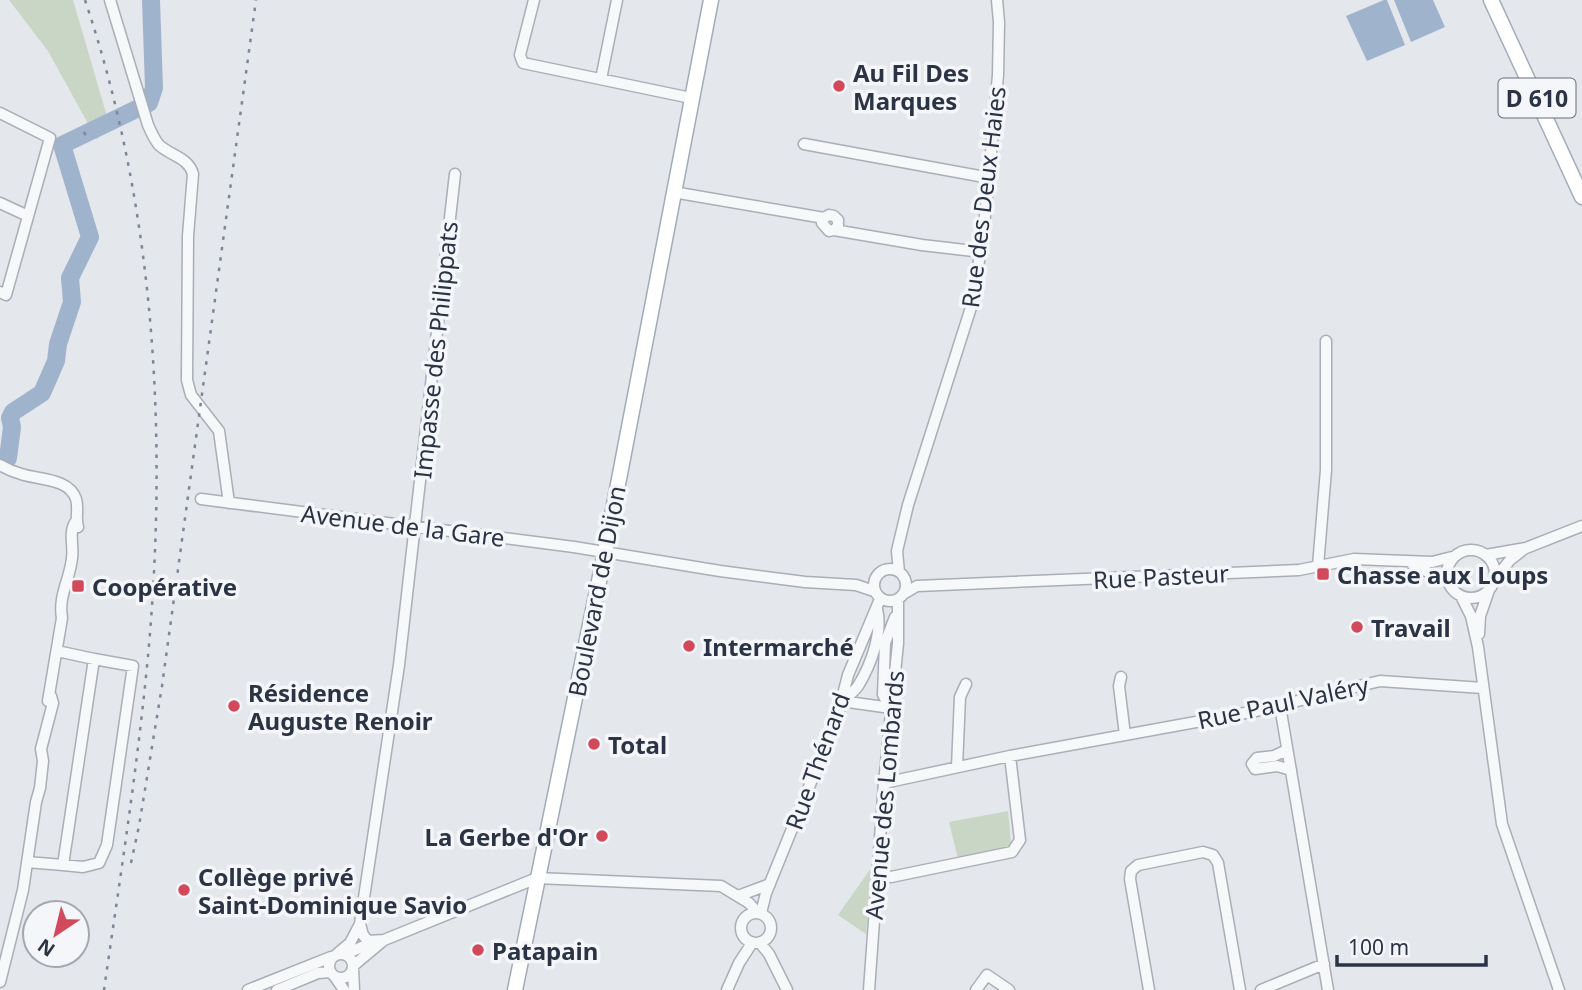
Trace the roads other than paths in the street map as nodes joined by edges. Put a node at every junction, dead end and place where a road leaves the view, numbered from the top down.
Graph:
1 (110, 0) edge
2 (534, 0) edge
3 (617, 0) edge
4 (711, 0) edge
5 (996, 0) edge
6 (1491, 0) edge
7 (601, 79) junction
8 (691, 98) junction
9 (0, 113) edge
10 (804, 144) dead end
11 (455, 174) dead end
12 (989, 177) junction
13 (673, 192) junction
14 (1582, 197) edge
15 (0, 203) edge
16 (28, 216) junction
17 (982, 252) junction
18 (3, 293) edge
19 (1326, 341) dead end
20 (0, 465) edge
21 (201, 499) dead end
22 (229, 503) junction
23 (415, 526) junction
24 (1582, 526) edge
25 (1526, 548) junction
26 (897, 551) junction
27 (605, 552) junction
28 (1486, 555) junction
29 (1452, 557) junction
30 (1404, 561) junction
31 (1318, 566) junction
32 (880, 573) junction
33 (902, 575) junction
34 (1447, 581) junction
35 (856, 585) junction
36 (1491, 585) junction
37 (917, 586) junction
38 (1461, 596) junction
39 (877, 600) junction
40 (900, 602) junction
41 (1478, 647) junction
42 (57, 651) junction
43 (94, 659) junction
44 (1122, 677) dead end
45 (966, 684) dead end
46 (1483, 688) junction
47 (841, 702) junction
48 (1280, 706) junction
49 (891, 708) junction
50 (1125, 735) junction
51 (1287, 750) junction
52 (1010, 756) junction
53 (957, 767) junction
54 (1291, 770) junction
55 (884, 783) junction
56 (27, 862) junction
57 (63, 865) junction
58 (877, 873) junction
59 (537, 878) junction
60 (770, 884) junction
61 (734, 893) junction
62 (759, 913) junction
63 (744, 917) junction
64 (360, 923) junction
65 (756, 940) junction
66 (379, 941) junction
67 (769, 954) junction
68 (338, 955) junction
69 (741, 960) junction
70 (1324, 964) junction
71 (353, 967) junction
72 (333, 975) junction
73 (0, 982) edge
74 (1558, 989) edge
75 (248, 990) edge
76 (277, 990) edge
77 (345, 990) edge
78 (354, 990) edge
79 (515, 990) edge
80 (727, 990) edge
81 (787, 990) edge
82 (869, 990) edge
83 (976, 990) edge
84 (1009, 990) edge
85 (1149, 990) edge
86 (1240, 990) edge
87 (1261, 990) edge
88 (1328, 990) edge

1 - 22 street
2 - 7 street
3 - 7 street
4 - 8 main road, Boulevard de Dijon
5 - 12 street, Rue des Deux Haies
6 - 14 main road, D 610
7 - 8 street
8 - 13 main road, Boulevard de Dijon
9 - 16 street
10 - 12 street
11 - 23 street, Impasse des Philippats
12 - 17 street, Rue des Deux Haies
13 - 17 street
13 - 27 main road, Boulevard de Dijon
15 - 16 street
16 - 18 street
17 - 26 street, Rue des Deux Haies
19 - 31 street
20 - 42 street
21 - 22 street, Avenue de la Gare
22 - 23 street, Avenue de la Gare
23 - 27 street, Avenue de la Gare
23 - 64 street, Impasse des Philippats
24 - 25 street
25 - 28 street
25 - 36 street
26 - 32 street, Rue des Deux Haies
26 - 33 street, Rue des Deux Haies
27 - 35 street, Avenue de la Gare
27 - 59 main road, Boulevard de Dijon
28 - 29 street
28 - 36 street
29 - 30 street, Rue Pasteur
29 - 34 street
30 - 31 street, Rue Pasteur
30 - 34 street, Rue Pasteur
31 - 37 street, Rue Pasteur
32 - 33 street
32 - 35 street
32 - 39 street, Rue Thénard
33 - 37 street
33 - 40 street, Rue des Deux Haies
34 - 38 street
35 - 39 street
36 - 38 street
36 - 41 street
37 - 40 street, Rue Pasteur
38 - 41 street
39 - 40 street
39 - 47 street, Rue Thénard
40 - 49 street, Avenue des Lombards
41 - 46 street
42 - 43 street
42 - 56 street
43 - 57 street
43 - 57 street
44 - 50 street
45 - 53 street
46 - 48 street, Rue Paul Valéry
46 - 74 street
47 - 49 street
47 - 60 street, Rue Thénard
48 - 50 street, Rue Paul Valéry
48 - 51 street
49 - 55 street, Avenue des Lombards
50 - 52 street, Rue Paul Valéry
51 - 54 street
51 - 54 street
52 - 53 street, Rue Paul Valéry
52 - 58 street
53 - 55 street, Rue Paul Valéry
54 - 70 street
55 - 58 street, Avenue des Lombards
56 - 57 street
56 - 73 street
58 - 82 street, Avenue des Lombards
59 - 61 street
59 - 66 street
59 - 79 main road, Boulevard de Dijon
60 - 61 street
60 - 62 street, Rue Thénard
61 - 62 street
61 - 63 street
62 - 63 street
62 - 65 street
63 - 65 street
64 - 66 street
64 - 68 street
65 - 67 street
65 - 69 street
66 - 68 street
66 - 71 street
67 - 69 street
67 - 81 street
68 - 71 street
68 - 72 street
68 - 75 street
69 - 80 street
70 - 87 street
70 - 88 street
71 - 72 street
71 - 78 street
72 - 76 street
72 - 77 street
83 - 84 street
85 - 86 street

